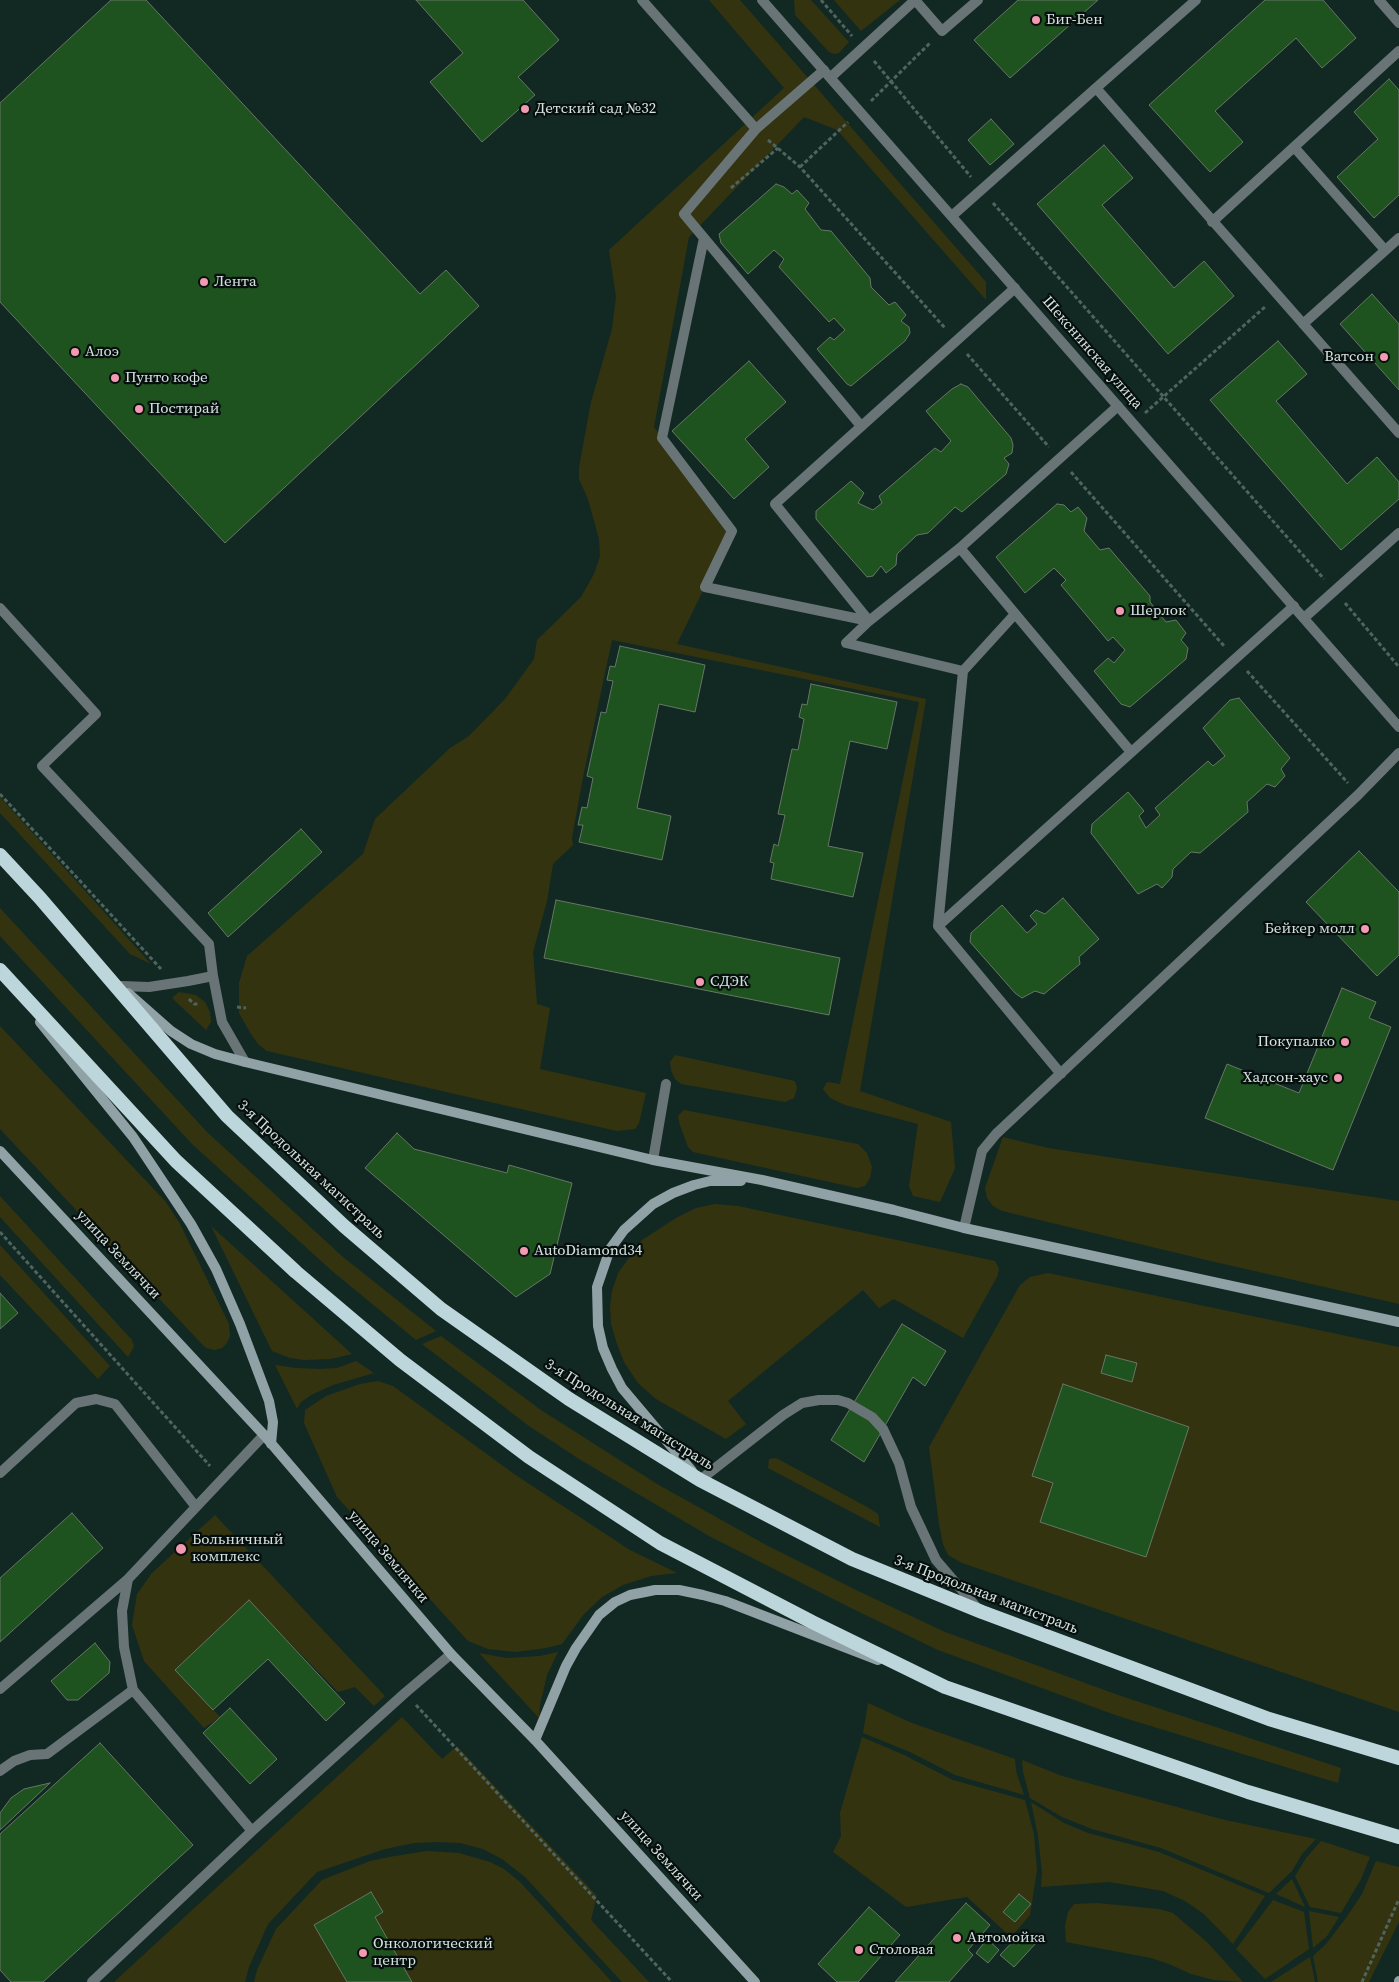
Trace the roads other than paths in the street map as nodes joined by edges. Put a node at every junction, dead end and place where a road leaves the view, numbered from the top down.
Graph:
1 (642, 0) edge
2 (762, 0) edge
3 (915, 0) edge
4 (978, 0) edge
5 (1196, 0) edge
6 (1379, 0) edge
7 (1399, 23) edge
8 (1399, 51) edge
9 (827, 74) junction
10 (1096, 88) junction
11 (756, 129) junction
12 (1294, 147) junction
13 (953, 215) junction
14 (1212, 222) junction
15 (704, 238) junction
16 (1399, 238) edge
17 (1385, 250) junction
18 (1015, 288) junction
19 (1303, 324) junction
20 (1118, 406) junction
21 (861, 426) junction
22 (1399, 434) edge
23 (1399, 533) edge
24 (960, 548) junction
25 (1294, 606) junction
26 (0, 608) edge
27 (1015, 614) junction
28 (1304, 618) junction
29 (869, 621) junction
30 (963, 671) junction
31 (1399, 727) edge
32 (1131, 752) junction
33 (1399, 753) edge
34 (0, 855) edge
35 (40, 898) junction
36 (938, 926) junction
37 (0, 971) edge
38 (213, 976) junction
39 (121, 986) junction
40 (245, 1062) junction
41 (1061, 1074) junction
42 (666, 1084) dead end
43 (0, 1150) edge
44 (653, 1160) junction
45 (762, 1180) junction
46 (964, 1228) junction
47 (1399, 1322) edge
48 (264, 1435) junction
49 (272, 1444) junction
50 (0, 1473) edge
51 (700, 1480) junction
52 (196, 1507) junction
53 (128, 1580) junction
54 (982, 1612) junction
55 (451, 1654) junction
56 (945, 1687) junction
57 (0, 1690) edge
58 (133, 1690) junction
59 (535, 1740) junction
60 (1399, 1758) edge
61 (0, 1771) edge
62 (252, 1831) junction
63 (1399, 1837) edge
64 (92, 1982) edge
65 (755, 1982) edge

1 - 11 street
2 - 9 street, Шекснинская улица
3 - 4 street
3 - 9 street
5 - 10 street
6 - 7 street
8 - 12 street
9 - 11 street
9 - 13 street, Шекснинская улица
10 - 13 street
10 - 14 street
11 - 15 street
12 - 14 street
12 - 17 street
13 - 18 street, Шекснинская улица
14 - 19 street
15 - 21 street
15 - 29 street
16 - 17 street
17 - 19 street
18 - 20 street, Шекснинская улица
18 - 21 street
19 - 22 street
20 - 24 street
20 - 25 street, Шекснинская улица
21 - 29 street
23 - 28 street
24 - 27 street
24 - 29 street
25 - 28 street, Шекснинская улица
25 - 32 street
26 - 38 street
27 - 30 street
27 - 32 street
28 - 31 street, Шекснинская улица
29 - 30 street
30 - 36 street
32 - 36 street
33 - 41 street
34 - 35 highway, 3-я Продольная магистраль
35 - 39 main road
35 - 51 highway, 3-я Продольная магистраль
36 - 41 street
37 - 49 main road
37 - 56 highway
38 - 39 street
38 - 40 street
39 - 40 main road
40 - 44 main road
41 - 46 street
42 - 44 street
43 - 48 main road, улица Землячки
44 - 45 main road
45 - 46 main road
45 - 51 main road
46 - 47 main road
48 - 49 main road, улица Землячки
48 - 52 street
49 - 55 main road, улица Землячки
50 - 52 street
51 - 54 highway, 3-я Продольная магистраль
51 - 54 street
52 - 53 street
53 - 57 street
53 - 58 street
54 - 60 highway, 3-я Продольная магистраль
55 - 59 main road, улица Землячки
55 - 62 street
56 - 59 main road
56 - 63 highway
58 - 61 street
58 - 62 street
59 - 65 main road, улица Землячки
62 - 64 street

